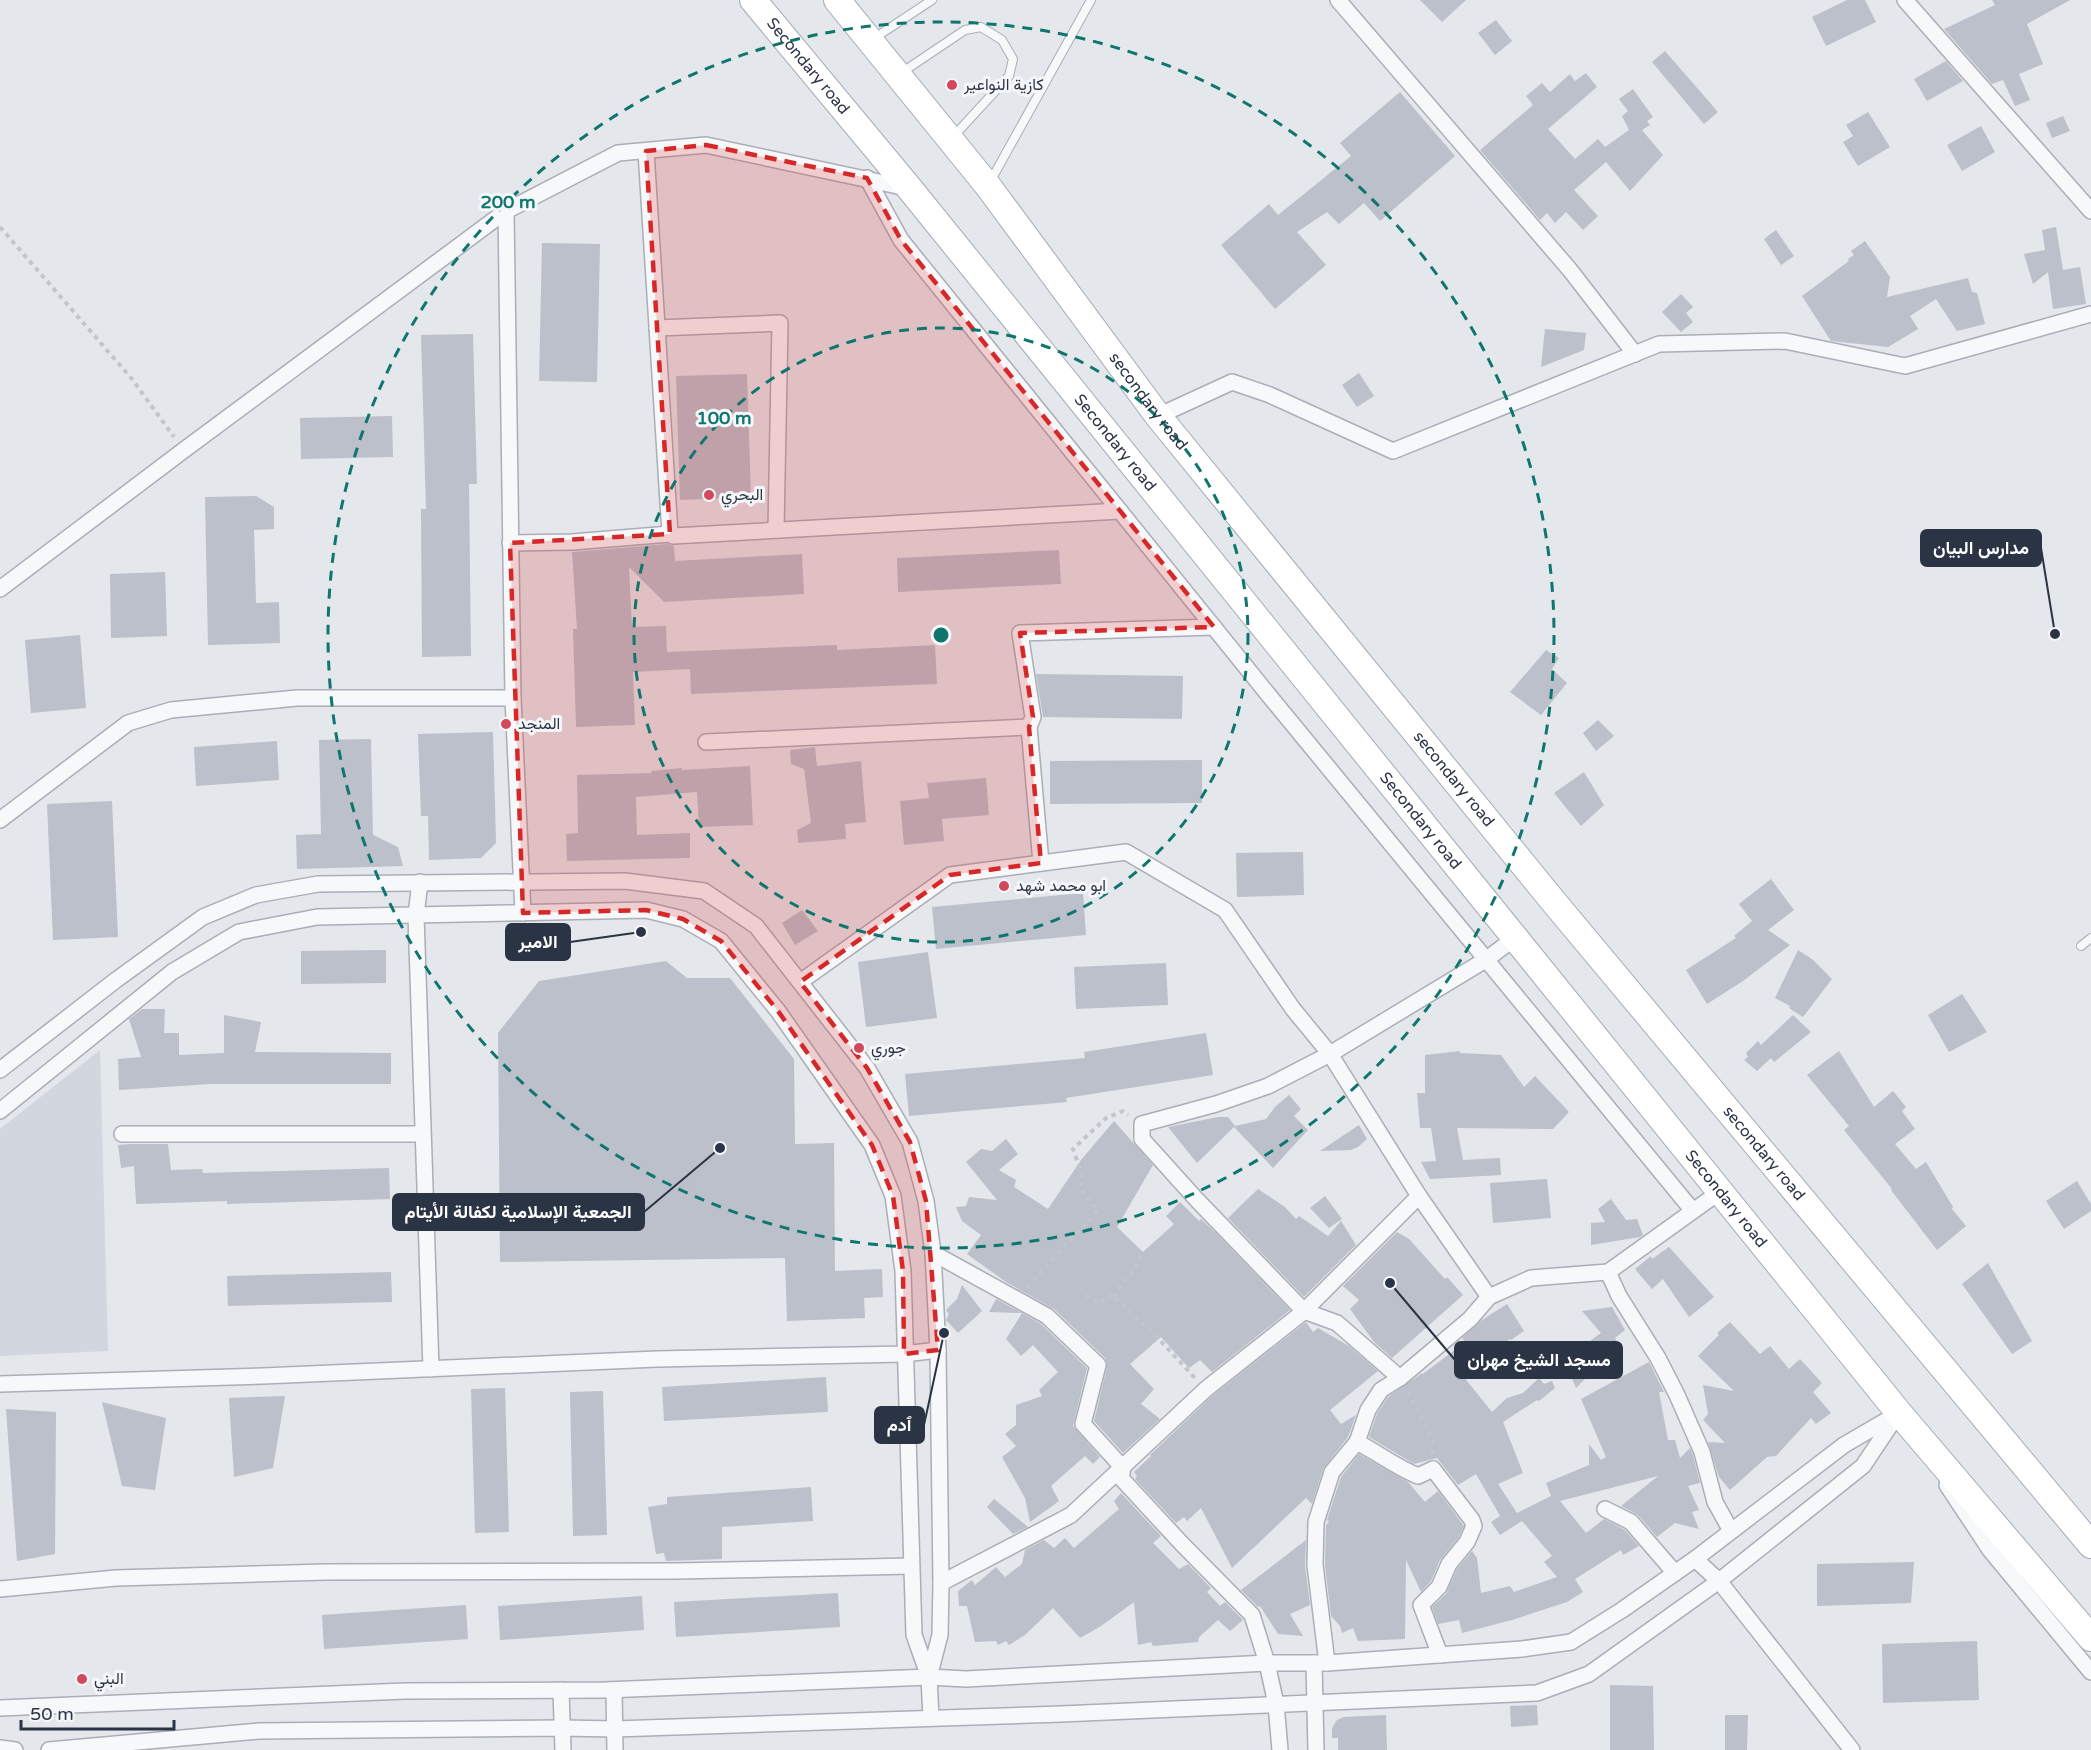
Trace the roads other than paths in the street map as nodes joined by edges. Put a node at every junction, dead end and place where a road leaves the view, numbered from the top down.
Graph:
1 (753, 0) edge
2 (837, 0) edge
3 (932, 0) edge
4 (1091, 0) edge
5 (1338, 0) edge
6 (1905, 0) edge
7 (870, 41) junction
8 (897, 75) junction
9 (950, 140) junction
10 (646, 151) junction
11 (867, 178) junction
12 (988, 186) junction
13 (910, 189) junction
14 (506, 211) junction
15 (2091, 211) edge
16 (2091, 314) edge
17 (657, 328) junction
18 (1635, 354) junction
19 (1158, 416) junction
20 (1120, 510) junction
21 (776, 529) junction
22 (670, 534) junction
23 (510, 543) junction
24 (0, 589) edge
25 (1214, 627) junction
26 (513, 698) junction
27 (1029, 727) junction
28 (706, 742) dead end
29 (0, 820) edge
30 (1041, 863) junction
31 (420, 882) junction
32 (521, 882) junction
33 (523, 913) junction
34 (416, 915) junction
35 (1516, 937) junction
36 (2091, 938) edge
37 (2081, 946) dead end
38 (1487, 959) junction
39 (800, 982) junction
40 (1330, 1053) junction
41 (0, 1070) edge
42 (0, 1111) edge
43 (122, 1134) dead end
44 (423, 1134) junction
45 (1721, 1191) junction
46 (1419, 1196) junction
47 (1693, 1211) junction
48 (933, 1253) junction
49 (1608, 1272) junction
50 (1489, 1297) junction
51 (1304, 1311) junction
52 (938, 1350) junction
53 (904, 1354) junction
54 (431, 1369) junction
55 (1400, 1378) junction
56 (0, 1384) edge
57 (1899, 1413) junction
58 (1357, 1442) junction
59 (1123, 1468) junction
60 (1605, 1509) dead end
61 (1731, 1531) junction
62 (2091, 1545) edge
63 (1695, 1559) junction
64 (911, 1566) junction
65 (1675, 1573) junction
66 (1719, 1581) junction
67 (940, 1583) junction
68 (0, 1589) edge
69 (2091, 1638) edge
70 (1440, 1655) junction
71 (1267, 1663) junction
72 (1321, 1663) junction
73 (2091, 1672) edge
74 (929, 1677) junction
75 (561, 1690) junction
76 (614, 1690) junction
77 (1316, 1702) junction
78 (1276, 1704) junction
79 (0, 1708) edge
80 (931, 1718) junction
81 (562, 1728) junction
82 (615, 1729) junction
83 (0, 1748) edge
84 (15, 1750) edge
85 (49, 1750) edge
86 (563, 1750) edge
87 (615, 1750) edge
88 (1280, 1750) edge
89 (1316, 1750) edge
90 (1852, 1750) edge

1 - 13 main road, Secondary road
2 - 7 main road, secondary road
3 - 7 lane
4 - 12 lane
5 - 18 street
6 - 15 street
7 - 8 main road, secondary road
8 - 9 main road, secondary road
8 - 9 lane
9 - 12 main road, secondary road
10 - 11 street
10 - 14 street
10 - 17 street
11 - 13 street
11 - 20 street
12 - 19 main road, secondary road
13 - 35 main road, Secondary road
14 - 23 street
14 - 24 street
16 - 18 street
17 - 21 street
17 - 22 street
18 - 19 street
19 - 62 main road, secondary road
20 - 21 street
20 - 25 street
21 - 22 street
22 - 23 street
23 - 26 street
25 - 27 street
25 - 38 street
26 - 29 street
26 - 32 street
27 - 28 street
27 - 30 street
30 - 39 street
30 - 40 street
31 - 32 street
31 - 34 street
31 - 41 street
32 - 33 street
32 - 39 street
33 - 34 street
33 - 53 street
34 - 42 street
34 - 44 street
35 - 38 street
35 - 45 main road, Secondary road
36 - 37 lane
38 - 40 street
38 - 47 street
39 - 48 street
40 - 46 street
40 - 51 street
43 - 44 street
44 - 54 street
45 - 47 street
45 - 57 main road, Secondary road
46 - 50 street
46 - 51 street
47 - 49 street
48 - 52 street
48 - 59 street
49 - 50 street
49 - 61 street
50 - 55 street
51 - 55 street
51 - 59 street
52 - 53 street
52 - 67 street
53 - 54 street
53 - 64 street
54 - 56 street
55 - 58 street
57 - 61 street
57 - 66 street
57 - 69 main road, Secondary road
57 - 73 street
58 - 70 street
58 - 72 street
59 - 67 street
59 - 71 street
60 - 65 street
61 - 63 street
63 - 65 street
63 - 66 street
64 - 68 street
64 - 74 street
65 - 70 street
66 - 77 street
66 - 90 street
67 - 74 street
70 - 72 street
71 - 72 street
71 - 74 street
71 - 78 street
72 - 77 street
74 - 76 street
74 - 80 street
75 - 76 street
75 - 79 street
75 - 81 street
76 - 82 street
77 - 78 street
77 - 89 street
78 - 80 street
78 - 88 street
80 - 82 street
81 - 82 street
81 - 85 street
81 - 86 street
82 - 87 street
83 - 84 street

